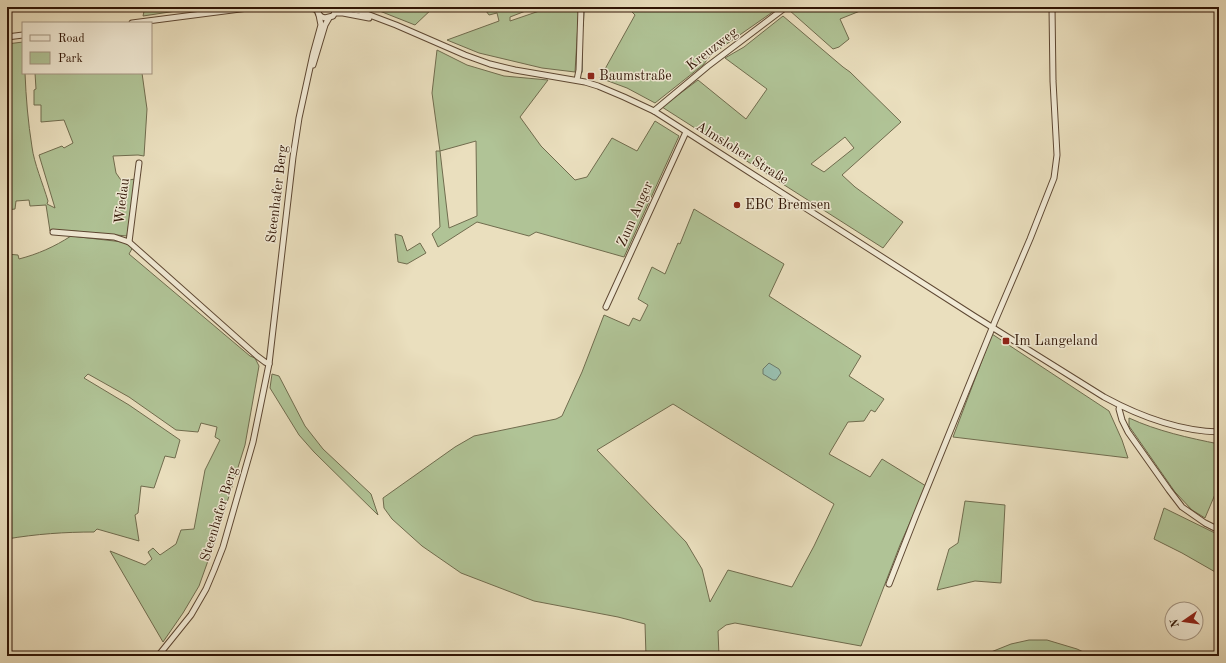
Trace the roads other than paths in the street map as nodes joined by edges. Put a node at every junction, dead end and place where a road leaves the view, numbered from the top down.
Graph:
1 (256, 7) edge
2 (309, 7) edge
3 (337, 7) edge
4 (581, 7) edge
5 (786, 7) edge
6 (1052, 7) edge
7 (318, 11) edge
8 (335, 13) junction
9 (329, 18) junction
10 (377, 19) junction
11 (140, 22) edge
12 (22, 36) edge
13 (7, 37) edge
14 (309, 77) junction
15 (577, 80) junction
16 (654, 111) junction
17 (686, 132) junction
18 (139, 163) dead end
19 (54, 232) dead end
20 (129, 242) junction
21 (606, 307) dead end
22 (993, 327) junction
23 (269, 364) junction
24 (1120, 406) junction
25 (1219, 432) edge
26 (1219, 530) edge
27 (889, 584) dead end
28 (158, 656) edge

1 - 11 street
2 - 7 street
3 - 8 street
3 - 10 street, Almsloher Straße
4 - 15 street
5 - 16 street, Kreuzweg
6 - 22 street
7 - 9 street
7 - 14 street, Steenhafer Berg
8 - 9 street
8 - 10 street, Almsloher Straße
9 - 14 street, Steenhafer Berg
10 - 15 street, Almsloher Straße
12 - 13 street
14 - 23 street, Steenhafer Berg
15 - 16 street, Almsloher Straße
16 - 17 street, Almsloher Straße
17 - 21 street, Zum Anger
17 - 22 street, Almsloher Straße
18 - 20 street, Wiedau
19 - 20 street
20 - 23 street
22 - 24 street, Almsloher Straße
22 - 27 street
23 - 28 street, Steenhafer Berg
24 - 25 street, Almsloher Straße
24 - 26 street

